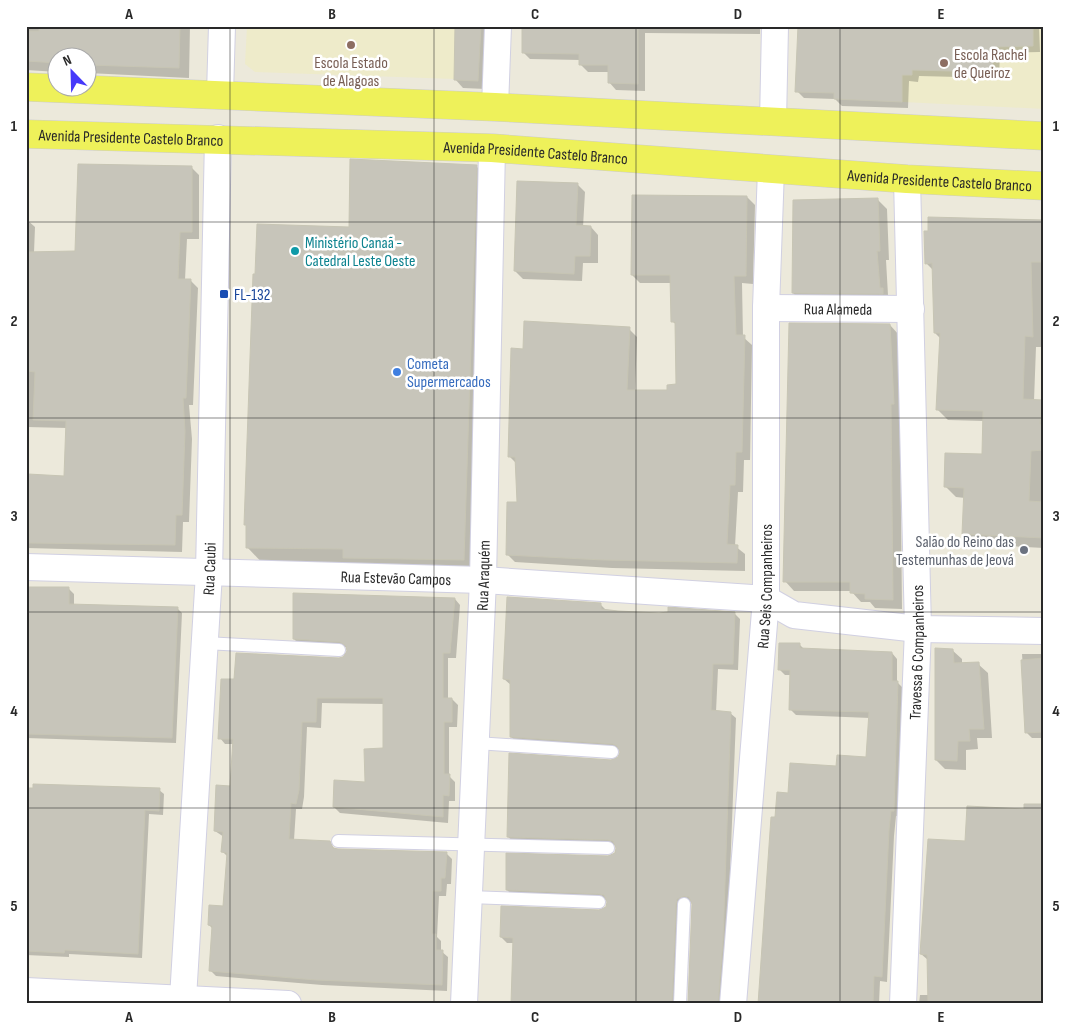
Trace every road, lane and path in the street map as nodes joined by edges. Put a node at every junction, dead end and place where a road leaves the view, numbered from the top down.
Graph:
1 (222, 26) edge
2 (498, 26) edge
3 (775, 26) edge
4 (26, 87) edge
5 (220, 94) junction
6 (495, 107) junction
7 (773, 122) junction
8 (26, 134) edge
9 (1044, 136) edge
10 (218, 138) junction
11 (492, 148) junction
12 (772, 169) junction
13 (906, 179) junction
14 (1044, 186) edge
15 (766, 308) junction
16 (911, 309) junction
17 (26, 567) edge
18 (209, 573) junction
19 (484, 580) junction
20 (766, 598) junction
21 (918, 629) junction
22 (1044, 631) edge
23 (205, 643) junction
24 (339, 650) dead end
25 (476, 743) junction
26 (612, 752) dead end
27 (338, 841) dead end
28 (472, 845) junction
29 (608, 848) dead end
30 (469, 897) junction
31 (599, 902) dead end
32 (684, 904) dead end
33 (26, 991) edge
34 (183, 998) junction
35 (288, 1004) edge
36 (464, 1004) edge
37 (680, 1004) edge
38 (733, 1004) edge
39 (903, 1004) edge

1 - 5 street
2 - 6 street
3 - 7 street
4 - 5 main road
5 - 6 main road
6 - 7 main road
7 - 9 main road
8 - 10 main road, Avenida Presidente Castelo Branco
10 - 11 main road, Avenida Presidente Castelo Branco
10 - 18 street, Rua Caubi
11 - 12 main road, Avenida Presidente Castelo Branco
11 - 19 street, Rua Araquém
12 - 13 main road, Avenida Presidente Castelo Branco
12 - 15 street, Rua Seis Companheiros
13 - 14 main road, Avenida Presidente Castelo Branco
13 - 16 street, Travessa 6 Companheiros
15 - 16 street, Rua Alameda
15 - 20 street, Rua Seis Companheiros
16 - 21 street, Travessa 6 Companheiros
17 - 18 street, Rua Estevão Campos
18 - 19 street, Rua Estevão Campos
18 - 23 street, Rua Caubi
19 - 20 street, Rua Estevão Campos
19 - 25 street, Rua Araquém
20 - 21 street
20 - 38 street, Rua Seis Companheiros
21 - 22 street
21 - 39 street, Travessa 6 Companheiros
23 - 24 lane
23 - 34 street, Rua Caubi
25 - 26 lane
25 - 28 street, Rua Araquém
27 - 28 lane
28 - 29 lane
28 - 30 street, Rua Araquém
30 - 31 lane
30 - 36 street, Rua Araquém
32 - 37 lane
33 - 34 street
34 - 35 street

